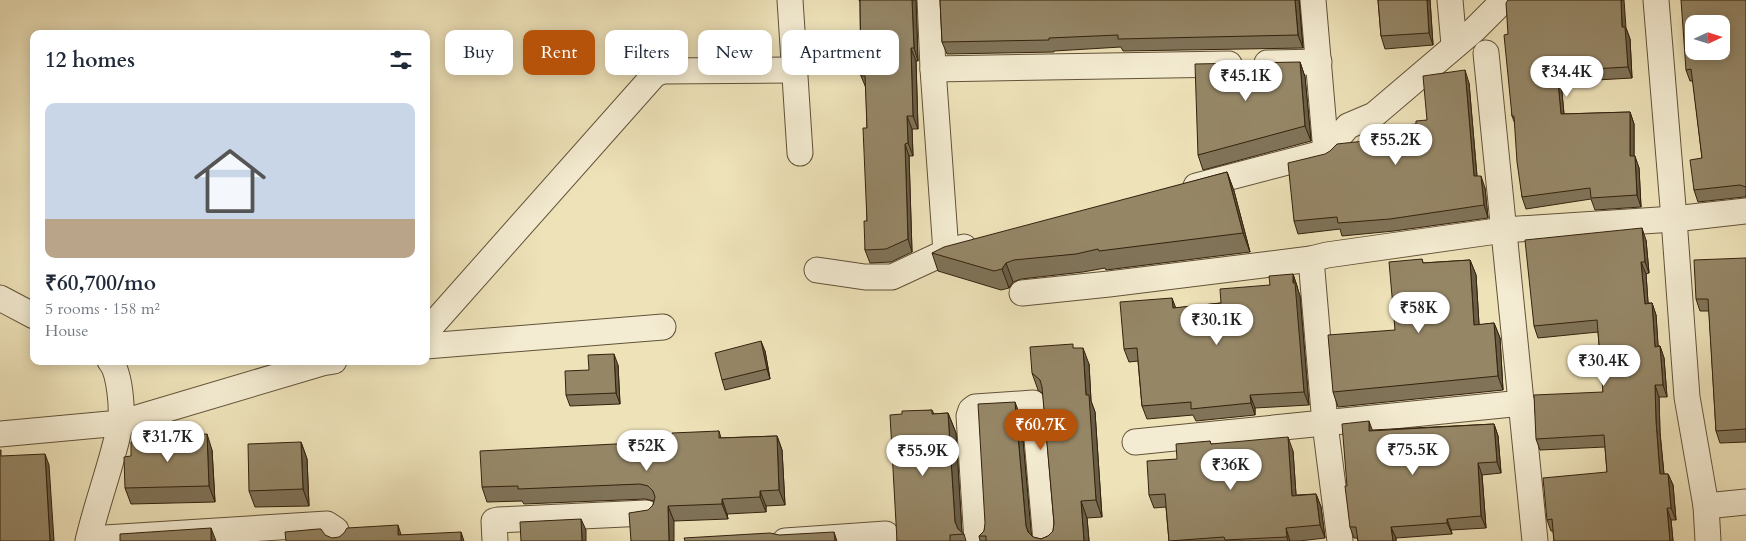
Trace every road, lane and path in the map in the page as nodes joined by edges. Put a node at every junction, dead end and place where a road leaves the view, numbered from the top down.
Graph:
1 (790, 0) edge
2 (930, 0) edge
3 (1313, 0) edge
4 (1450, 0) edge
5 (1504, 0) edge
6 (1656, 0) edge
7 (792, 30) edge
8 (1454, 45) junction
9 (1486, 53) dead end
10 (1319, 62) junction
11 (933, 69) junction
12 (782, 70) edge
13 (795, 75) edge
14 (1326, 152) junction
15 (800, 153) dead end
16 (1174, 192) edge
17 (1746, 211) edge
18 (1674, 219) junction
19 (1504, 230) junction
20 (984, 242) edge
21 (946, 252) junction
22 (1312, 258) junction
23 (817, 270) dead end
24 (1022, 293) dead end
25 (0, 298) edge
26 (30, 314) edge
27 (430, 327) edge
28 (663, 327) dead end
29 (430, 346) edge
30 (114, 365) edge
31 (315, 365) edge
32 (1522, 403) junction
33 (120, 423) junction
34 (1325, 424) junction
35 (0, 434) edge
36 (1134, 442) dead end
37 (1746, 502) edge
38 (1706, 506) junction
39 (646, 513) edge
40 (89, 540) edge
41 (340, 541) edge
42 (495, 541) edge
43 (784, 541) edge
44 (887, 541) edge
45 (977, 541) edge
46 (1046, 541) edge
47 (1340, 541) edge
48 (1535, 541) edge
49 (1708, 541) edge

1 - 7 street
2 - 11 street
3 - 10 street
4 - 8 street
5 - 8 street
6 - 18 street
8 - 14 street
9 - 19 street
10 - 11 street
10 - 14 street
11 - 21 street
12 - 27 street
13 - 15 street
14 - 16 street
17 - 18 street
18 - 19 street
18 - 38 street
19 - 22 street
19 - 32 street
20 - 21 street
21 - 23 street
22 - 24 street
22 - 34 street
25 - 26 street
28 - 29 street
30 - 33 street
31 - 33 street
32 - 34 street
32 - 48 street
33 - 35 street
33 - 40 street
34 - 36 street
34 - 47 street
37 - 38 street
38 - 49 street
39 - 42 street
40 - 41 street
43 - 44 street
45 - 46 street

